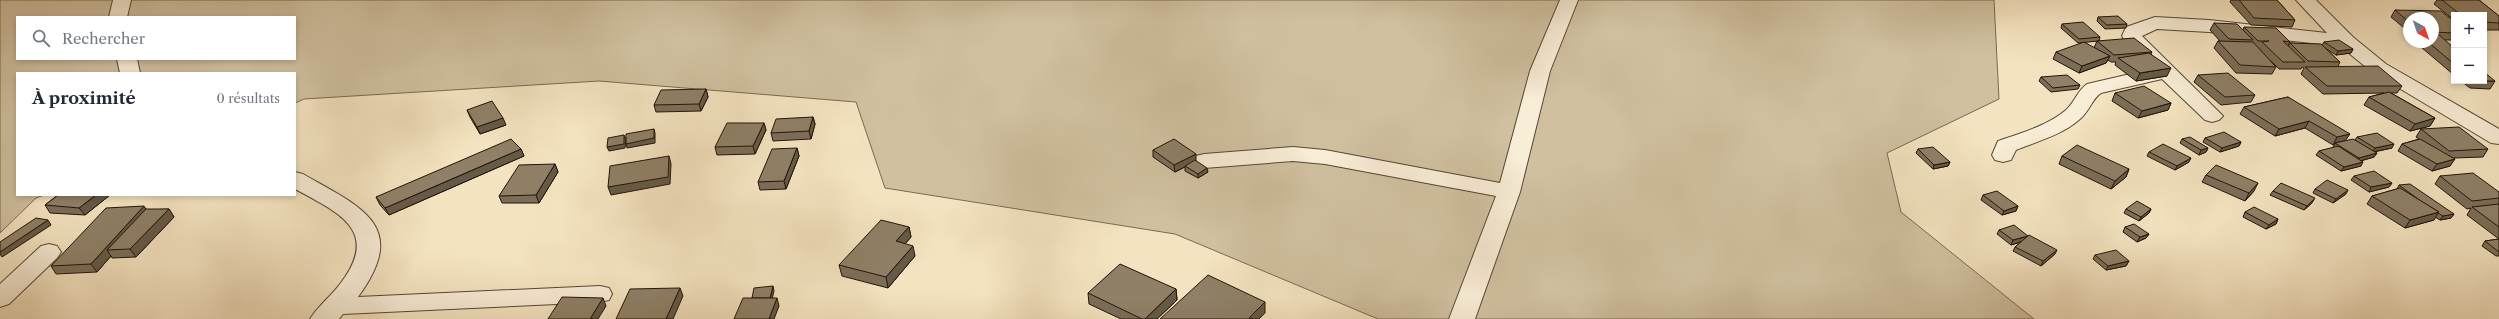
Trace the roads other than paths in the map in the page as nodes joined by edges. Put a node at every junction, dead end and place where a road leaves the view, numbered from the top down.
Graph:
1 (122, 0) edge
2 (1569, 0) edge
3 (2305, 0) edge
4 (118, 16) edge
5 (2346, 41) junction
6 (127, 60) edge
7 (130, 72) edge
8 (2167, 72) junction
9 (2212, 116) dead end
10 (2499, 138) edge
11 (2003, 155) dead end
12 (1204, 161) dead end
13 (296, 181) edge
14 (1509, 192) junction
15 (49, 252) dead end
16 (600, 294) dead end
17 (0, 298) edge
18 (331, 313) edge
19 (1462, 319) edge

1 - 4 street
2 - 14 street
3 - 5 street
5 - 8 street
5 - 10 street
6 - 7 street
8 - 9 street
8 - 11 street
12 - 14 street
13 - 18 street
14 - 19 street
15 - 17 street
16 - 18 street

